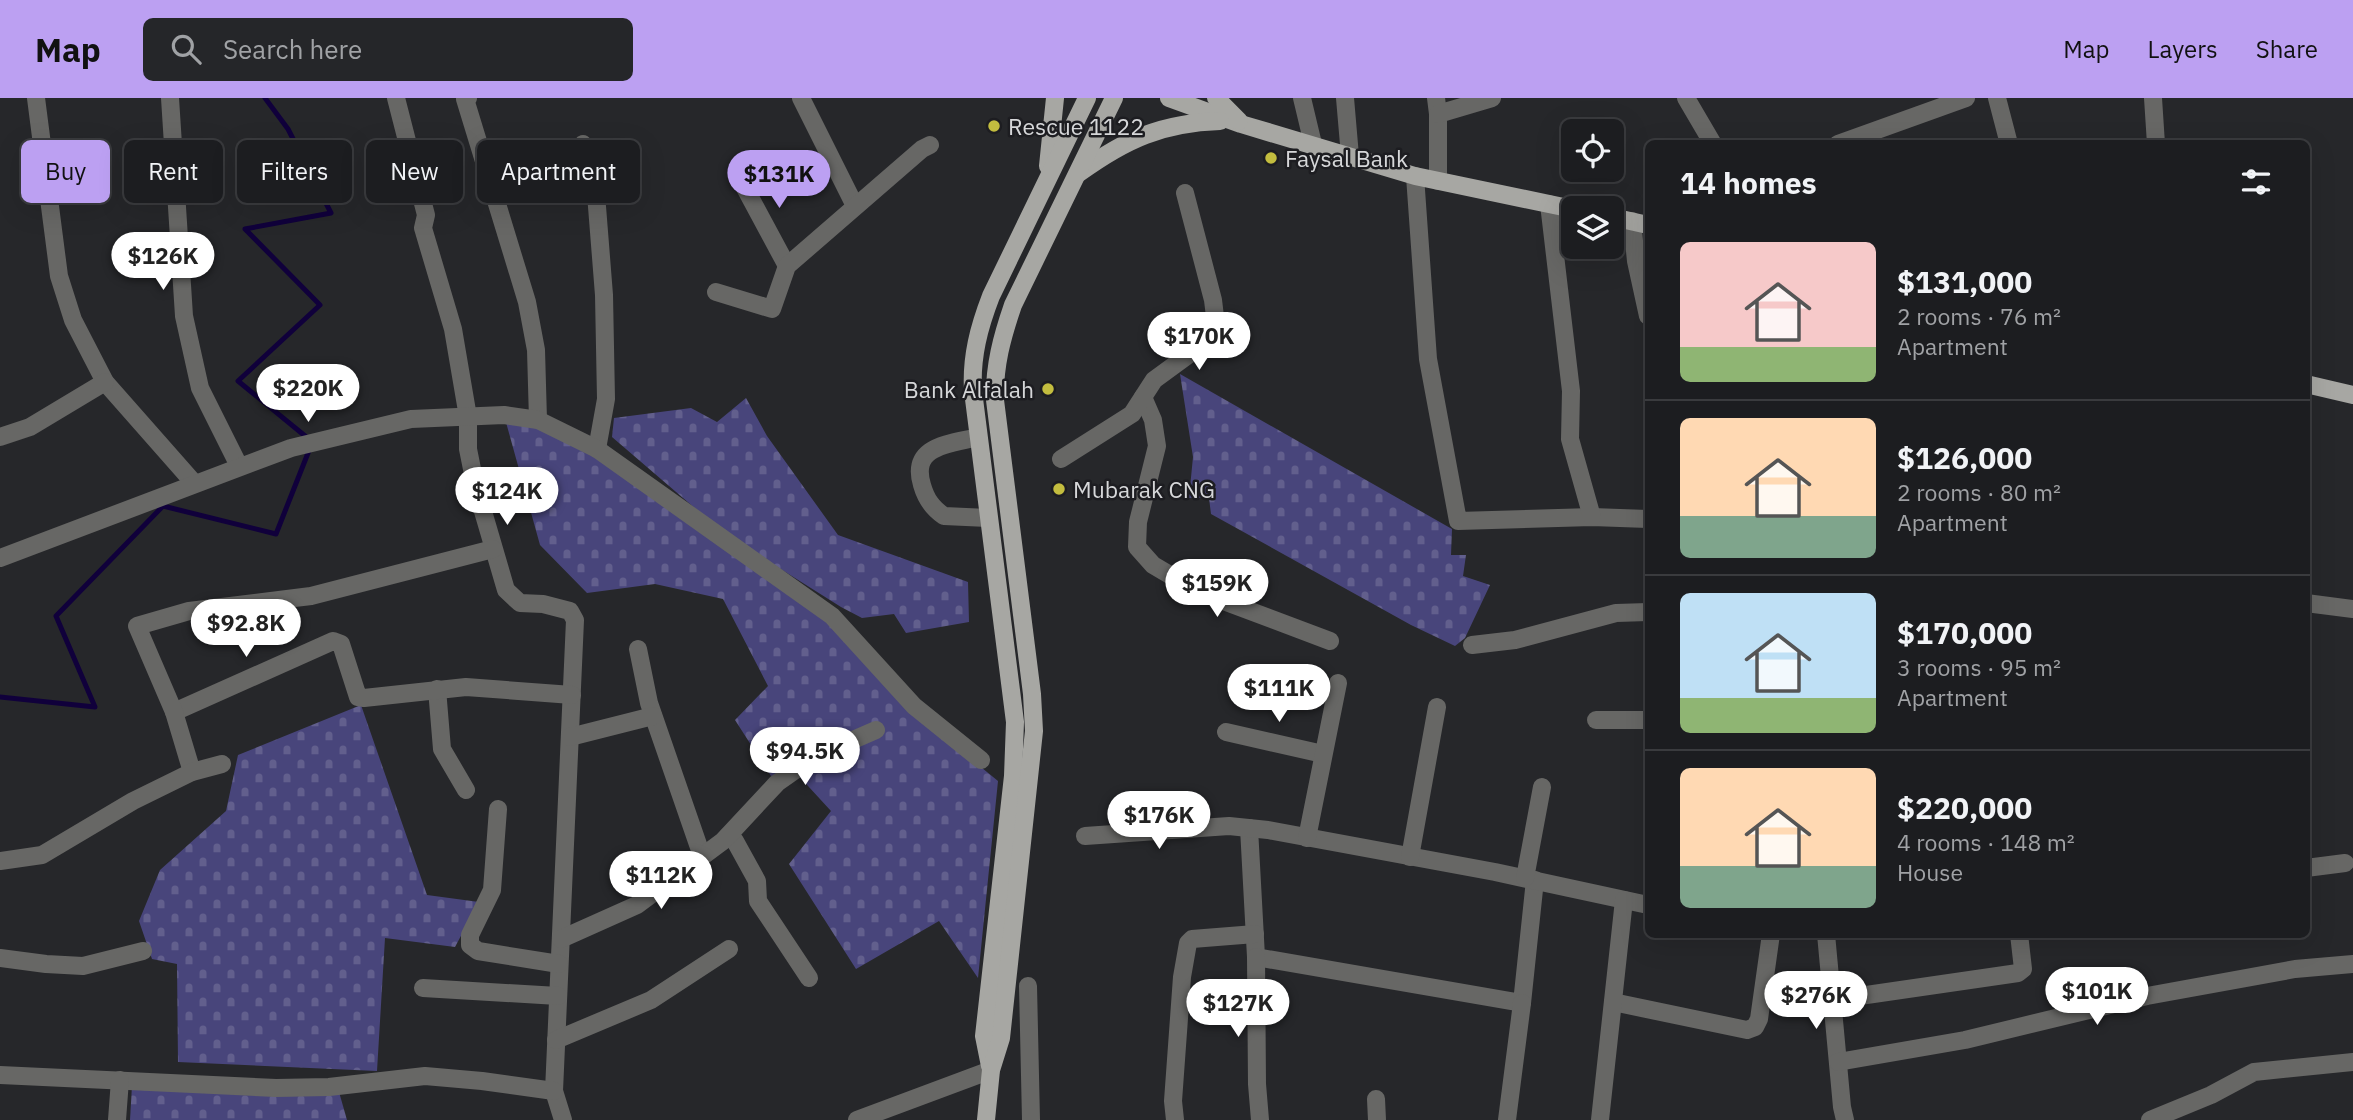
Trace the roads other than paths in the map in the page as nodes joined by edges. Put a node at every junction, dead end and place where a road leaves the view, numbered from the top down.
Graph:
1 (36, 98) edge
2 (170, 98) edge
3 (396, 98) edge
4 (468, 98) edge
5 (801, 98) edge
6 (1055, 98) edge
7 (1087, 98) edge
8 (1114, 98) edge
9 (1168, 98) edge
10 (1216, 98) edge
11 (1302, 98) edge
12 (1345, 98) edge
13 (1492, 98) edge
14 (1686, 98) edge
15 (1966, 98) edge
16 (1997, 98) edge
17 (2153, 98) edge
18 (1437, 106) edge
19 (1915, 106) edge
20 (1241, 124) junction
21 (1711, 140) edge
22 (1846, 140) edge
23 (2008, 140) edge
24 (2156, 140) edge
25 (1313, 144) junction
26 (930, 145) dead end
27 (1350, 156) junction
28 (737, 173) dead end
29 (1077, 174) junction
30 (1415, 176) junction
31 (1047, 180) junction
32 (1438, 181) junction
33 (1185, 193) dead end
34 (597, 203) edge
35 (1549, 204) junction
36 (855, 206) junction
37 (1561, 206) edge
38 (1640, 223) edge
39 (787, 266) junction
40 (716, 292) dead end
41 (1645, 302) edge
42 (105, 382) junction
43 (2310, 385) edge
44 (2353, 395) edge
45 (1143, 397) junction
46 (468, 417) junction
47 (538, 420) junction
48 (0, 437) edge
49 (978, 437) junction
50 (597, 449) junction
51 (1060, 459) dead end
52 (239, 466) junction
53 (194, 482) junction
54 (1007, 495) junction
55 (986, 497) junction
56 (1592, 517) junction
57 (989, 518) junction
58 (1645, 519) edge
59 (493, 549) junction
60 (0, 558) edge
61 (2310, 604) edge
62 (2353, 609) edge
63 (1645, 612) edge
64 (1330, 641) dead end
65 (1472, 645) dead end
66 (638, 649) dead end
67 (1338, 682) dead end
68 (437, 689) junction
69 (572, 695) junction
70 (1437, 707) dead end
71 (174, 712) junction
72 (653, 716) junction
73 (1596, 720) dead end
74 (1645, 720) edge
75 (876, 730) dead end
76 (1226, 732) dead end
77 (570, 737) junction
78 (1324, 754) junction
79 (981, 760) dead end
80 (222, 764) dead end
81 (192, 772) junction
82 (1542, 787) dead end
83 (466, 790) dead end
84 (498, 809) dead end
85 (1249, 828) junction
86 (728, 835) junction
87 (1085, 836) dead end
88 (1307, 838) junction
89 (702, 856) junction
90 (1410, 857) junction
91 (0, 860) edge
92 (2345, 863) dead end
93 (2310, 867) edge
94 (1530, 879) junction
95 (1624, 900) junction
96 (1645, 904) edge
97 (1255, 934) junction
98 (1770, 938) edge
99 (1826, 938) edge
100 (2020, 938) edge
101 (561, 939) junction
102 (729, 949) dead end
103 (143, 951) dead end
104 (0, 957) edge
105 (1256, 957) junction
106 (559, 964) junction
107 (2353, 964) edge
108 (809, 978) dead end
109 (1028, 986) dead end
110 (423, 988) dead end
111 (558, 996) junction
112 (1832, 1000) junction
113 (1522, 1003) junction
114 (1613, 1003) junction
115 (556, 1040) junction
116 (1838, 1062) junction
117 (2353, 1062) edge
118 (991, 1070) junction
119 (0, 1076) edge
120 (120, 1080) junction
121 (554, 1091) junction
122 (1376, 1099) dead end
123 (117, 1120) edge
124 (563, 1120) edge
125 (857, 1120) edge
126 (986, 1120) edge
127 (1031, 1120) edge
128 (1175, 1120) edge
129 (1260, 1120) edge
130 (1377, 1120) edge
131 (1507, 1120) edge
132 (1600, 1120) edge
133 (1845, 1120) edge
134 (2150, 1120) edge

1 - 42 street
2 - 52 street
3 - 46 street
4 - 47 street
5 - 36 street
6 - 31 main road
7 - 31 main road
8 - 29 main road
9 - 20 main road
10 - 20 main road
11 - 25 street
12 - 27 street
13 - 18 street
14 - 21 street
15 - 19 street
16 - 23 street
17 - 24 street
18 - 32 street
19 - 22 street
20 - 25 main road
20 - 29 main road
25 - 27 main road
26 - 36 street
27 - 30 main road
28 - 39 street
29 - 54 main road
30 - 32 main road
30 - 56 street
31 - 49 main road
32 - 35 main road
33 - 45 street
34 - 50 street
35 - 37 main road
35 - 56 street
36 - 39 street
38 - 41 street
39 - 40 street
42 - 48 street
42 - 53 street
43 - 44 main road
45 - 51 street
45 - 64 street
46 - 47 street
46 - 52 street
46 - 59 street
47 - 50 street
49 - 55 main road
49 - 57 street
50 - 79 street
52 - 53 street
53 - 60 street
54 - 55 main road
54 - 118 main road
55 - 57 main road
56 - 58 street
57 - 118 main road
59 - 69 street
59 - 71 street
61 - 62 street
63 - 65 street
66 - 72 street
67 - 78 street
68 - 69 street
68 - 71 street
68 - 83 street
69 - 77 street
70 - 90 street
71 - 81 street
72 - 77 street
72 - 89 street
73 - 74 street
75 - 86 street
76 - 78 street
77 - 101 street
78 - 88 street
80 - 81 street
81 - 91 street
82 - 94 street
84 - 106 street
85 - 87 street
85 - 88 street
85 - 97 street
86 - 89 street
86 - 108 street
88 - 90 street
89 - 101 street
90 - 94 street
92 - 93 street
94 - 95 street
94 - 113 street
95 - 96 street
95 - 114 street
97 - 105 street
97 - 128 street
98 - 114 street
99 - 112 street
100 - 112 street
101 - 106 street
102 - 115 street
103 - 104 street
105 - 113 street
105 - 129 street
106 - 111 street
107 - 116 street
109 - 127 street
110 - 111 street
111 - 115 street
112 - 116 street
113 - 131 street
114 - 132 street
115 - 121 street
116 - 133 street
117 - 134 street
118 - 125 street
118 - 126 main road
119 - 120 street
120 - 121 street
120 - 123 street
121 - 124 street
122 - 130 street

